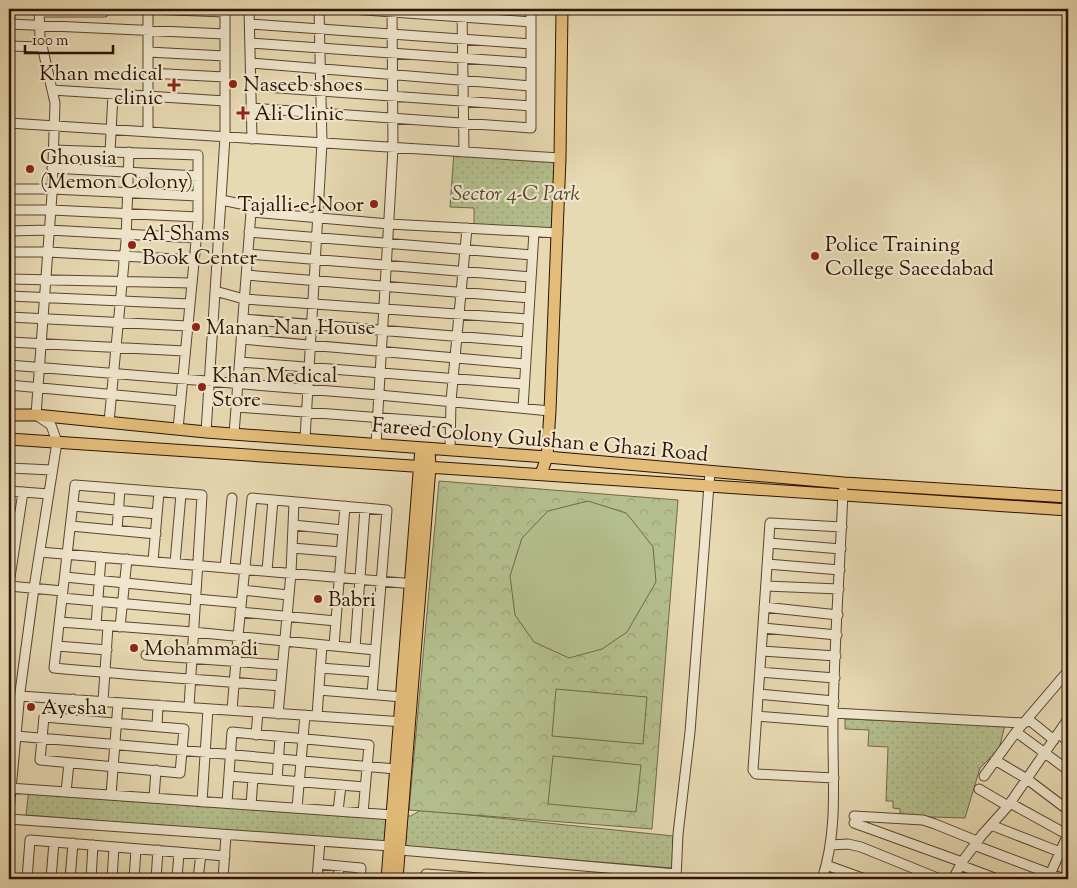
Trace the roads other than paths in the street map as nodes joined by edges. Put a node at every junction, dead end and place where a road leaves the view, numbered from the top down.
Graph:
1 (148, 9) edge
2 (249, 9) edge
3 (319, 9) edge
4 (351, 9) edge
5 (531, 9) edge
6 (562, 9) edge
7 (195, 10) edge
8 (225, 10) edge
9 (392, 10) edge
10 (39, 11) edge
11 (104, 12) dead end
12 (462, 13) edge
13 (531, 22) junction
14 (9, 24) edge
15 (39, 24) junction
16 (250, 24) junction
17 (319, 29) junction
18 (148, 30) junction
19 (225, 34) junction
20 (392, 34) junction
21 (462, 39) junction
22 (250, 43) junction
23 (531, 44) junction
24 (9, 46) edge
25 (42, 47) junction
26 (319, 48) junction
27 (148, 52) junction
28 (392, 53) junction
29 (225, 56) junction
30 (462, 58) junction
31 (531, 63) junction
32 (250, 64) junction
33 (319, 69) junction
34 (148, 73) junction
35 (393, 75) junction
36 (225, 78) junction
37 (463, 80) junction
38 (251, 86) junction
39 (531, 86) junction
40 (52, 90) junction
41 (320, 90) junction
42 (113, 94) junction
43 (148, 96) junction
44 (393, 96) junction
45 (225, 100) junction
46 (463, 101) junction
47 (531, 106) junction
48 (252, 108) junction
49 (320, 114) junction
50 (393, 118) junction
51 (9, 123) edge
52 (463, 124) junction
53 (54, 126) junction
54 (111, 130) junction
55 (148, 132) junction
56 (225, 137) junction
57 (252, 139) junction
58 (322, 143) junction
59 (393, 148) junction
60 (53, 150) junction
61 (110, 152) junction
62 (129, 152) junction
63 (464, 152) junction
64 (560, 158) junction
65 (52, 168) junction
66 (128, 172) junction
67 (198, 176) junction
68 (9, 189) edge
69 (52, 189) junction
70 (128, 192) junction
71 (198, 196) junction
72 (221, 200) junction
73 (9, 210) edge
74 (51, 210) junction
75 (251, 212) junction
76 (127, 214) junction
77 (198, 217) junction
78 (317, 218) junction
79 (389, 224) junction
80 (467, 228) junction
81 (49, 230) junction
82 (9, 231) edge
83 (249, 232) junction
84 (534, 232) junction
85 (558, 233) junction
86 (126, 234) junction
87 (196, 238) junction
88 (316, 238) junction
89 (387, 244) junction
90 (465, 250) junction
91 (9, 252) edge
92 (48, 252) junction
93 (248, 254) junction
94 (532, 255) junction
95 (124, 256) junction
96 (194, 260) junction
97 (315, 260) junction
98 (386, 266) junction
99 (463, 272) junction
100 (246, 276) junction
101 (531, 277) junction
102 (9, 279) edge
103 (46, 280) junction
104 (314, 281) junction
105 (122, 282) junction
106 (192, 283) junction
107 (385, 286) junction
108 (215, 291) junction
109 (461, 292) junction
110 (9, 296) edge
111 (44, 298) junction
112 (530, 298) junction
113 (244, 299) junction
114 (120, 301) junction
115 (190, 304) junction
116 (313, 304) junction
117 (384, 309) junction
118 (459, 314) junction
119 (9, 317) edge
120 (43, 319) junction
121 (243, 319) junction
122 (528, 319) junction
123 (118, 322) junction
124 (311, 324) junction
125 (188, 326) junction
126 (382, 330) junction
127 (457, 336) junction
128 (241, 340) junction
129 (9, 342) edge
130 (527, 342) junction
131 (41, 344) junction
132 (310, 345) junction
133 (116, 348) junction
134 (186, 351) junction
135 (381, 351) junction
136 (455, 358) junction
137 (240, 362) junction
138 (525, 364) junction
139 (9, 365) edge
140 (39, 368) junction
141 (309, 368) junction
142 (380, 373) junction
143 (114, 374) junction
144 (453, 378) junction
145 (183, 380) junction
146 (209, 382) junction
147 (238, 384) junction
148 (524, 384) junction
149 (9, 385) edge
150 (38, 388) junction
151 (308, 390) junction
152 (112, 394) junction
153 (379, 395) junction
154 (181, 400) junction
155 (451, 402) junction
156 (236, 407) junction
157 (523, 408) junction
158 (550, 411) junction
159 (306, 412) junction
160 (9, 414) edge
161 (36, 415) junction
162 (377, 417) junction
163 (109, 422) junction
164 (450, 423) junction
165 (178, 429) junction
166 (206, 432) junction
167 (234, 434) junction
168 (9, 439) edge
169 (305, 439) junction
170 (57, 442) junction
171 (376, 445) junction
172 (425, 448) junction
173 (450, 450) junction
174 (547, 457) junction
175 (425, 467) junction
176 (9, 468) edge
177 (52, 470) junction
178 (710, 472) junction
179 (541, 474) junction
180 (708, 485) junction
181 (843, 488) junction
182 (120, 489) junction
183 (9, 491) edge
184 (23, 492) junction
185 (159, 492) junction
186 (48, 494) junction
187 (181, 494) junction
188 (1068, 497) edge
189 (232, 498) dead end
190 (273, 500) junction
191 (294, 502) junction
192 (73, 506) junction
193 (345, 506) junction
194 (365, 508) junction
195 (118, 510) junction
196 (1068, 510) edge
197 (157, 514) junction
198 (9, 516) edge
199 (20, 516) junction
200 (293, 525) junction
201 (71, 526) junction
202 (842, 527) junction
203 (117, 530) junction
204 (343, 530) junction
205 (156, 534) junction
206 (12, 538) edge
207 (769, 543) junction
208 (292, 548) junction
209 (841, 549) junction
210 (40, 552) junction
211 (341, 552) junction
212 (68, 554) junction
213 (101, 557) junction
214 (127, 559) junction
215 (11, 560) edge
216 (154, 561) junction
217 (176, 563) junction
218 (767, 564) junction
219 (198, 565) junction
220 (225, 568) junction
221 (245, 569) junction
222 (840, 570) junction
223 (267, 571) junction
224 (291, 573) junction
225 (65, 577) junction
226 (339, 577) junction
227 (360, 579) junction
228 (99, 580) junction
229 (381, 581) junction
230 (124, 583) junction
231 (415, 584) junction
232 (9, 585) edge
233 (766, 586) junction
234 (34, 588) junction
235 (839, 589) junction
236 (242, 590) junction
237 (63, 595) junction
238 (196, 595) junction
239 (288, 595) junction
240 (98, 601) junction
241 (122, 603) junction
242 (241, 607) junction
243 (764, 607) junction
244 (195, 610) junction
245 (838, 615) junction
246 (286, 616) junction
247 (336, 621) junction
248 (60, 622) junction
249 (96, 625) junction
250 (108, 626) junction
251 (120, 627) junction
252 (763, 628) junction
253 (193, 632) junction
254 (837, 635) junction
255 (238, 636) junction
256 (284, 641) junction
257 (322, 645) junction
258 (57, 646) junction
259 (334, 646) junction
260 (355, 648) junction
261 (107, 650) junction
262 (375, 650) junction
263 (761, 651) junction
264 (146, 655) dead end
265 (836, 656) junction
266 (192, 658) junction
267 (236, 662) junction
268 (282, 665) junction
269 (320, 668) junction
270 (374, 672) junction
271 (760, 672) junction
272 (105, 673) junction
273 (1067, 674) edge
274 (835, 678) junction
275 (190, 679) junction
276 (234, 682) junction
277 (280, 686) junction
278 (319, 690) junction
279 (372, 694) junction
280 (758, 694) junction
281 (20, 696) junction
282 (402, 697) junction
283 (72, 699) junction
284 (834, 700) junction
285 (103, 702) junction
286 (118, 702) junction
287 (158, 705) junction
288 (188, 707) junction
289 (208, 709) junction
290 (232, 710) junction
291 (258, 712) junction
292 (278, 714) junction
293 (305, 716) junction
294 (317, 716) junction
295 (757, 716) junction
296 (833, 717) junction
297 (71, 719) junction
298 (1068, 720) edge
299 (1026, 721) junction
300 (116, 723) junction
301 (405, 723) junction
302 (157, 726) junction
303 (1016, 732) junction
304 (256, 735) junction
305 (16, 736) junction
306 (280, 737) junction
307 (1056, 737) junction
308 (42, 738) junction
309 (303, 739) junction
310 (1068, 742) edge
311 (115, 745) junction
312 (182, 750) junction
313 (205, 752) junction
314 (1046, 752) junction
315 (230, 754) junction
316 (278, 758) junction
317 (301, 760) junction
318 (995, 760) junction
319 (69, 763) junction
320 (113, 766) junction
321 (367, 767) junction
322 (396, 769) junction
323 (156, 770) junction
324 (1068, 770) edge
325 (229, 776) junction
326 (984, 776) dead end
327 (253, 778) junction
328 (834, 778) junction
329 (1027, 779) junction
330 (277, 780) junction
331 (299, 782) junction
332 (341, 785) junction
333 (365, 787) junction
334 (10, 788) edge
335 (979, 789) dead end
336 (66, 792) junction
337 (111, 795) junction
338 (154, 798) junction
339 (202, 802) junction
340 (227, 803) junction
341 (251, 805) junction
342 (1009, 805) junction
343 (296, 808) junction
344 (1068, 810) edge
345 (9, 811) edge
346 (338, 811) junction
347 (363, 813) junction
348 (393, 815) junction
349 (9, 819) edge
350 (991, 825) junction
351 (226, 835) junction
352 (1068, 835) edge
353 (320, 841) junction
354 (54, 842) junction
355 (73, 843) junction
356 (976, 843) junction
357 (93, 845) junction
358 (830, 845) junction
359 (114, 847) junction
360 (395, 848) junction
361 (136, 849) junction
362 (1064, 849) edge
363 (158, 850) junction
364 (179, 852) junction
365 (201, 854) junction
366 (224, 856) junction
367 (961, 863) junction
368 (318, 864) junction
369 (826, 865) junction
370 (339, 866) junction
371 (443, 877) edge
372 (676, 877) edge
373 (1049, 877) edge
374 (465, 878) edge
375 (27, 879) edge
376 (51, 879) edge
377 (70, 879) edge
378 (91, 879) edge
379 (112, 879) edge
380 (134, 879) edge
381 (156, 879) edge
382 (177, 879) edge
383 (198, 879) edge
384 (223, 879) edge
385 (317, 879) edge
386 (338, 879) edge
387 (360, 879) edge
388 (387, 879) edge
389 (397, 879) edge
390 (423, 879) edge
391 (494, 879) edge
392 (822, 879) edge
393 (865, 879) edge
394 (940, 879) edge
395 (953, 879) edge
396 (997, 879) edge
397 (1064, 879) edge

1 - 7 street
1 - 18 street
2 - 16 street
3 - 17 street
4 - 9 street
5 - 13 street
6 - 64 main road
7 - 8 street
8 - 19 street
9 - 12 street
9 - 20 street
10 - 11 street
10 - 15 street
12 - 13 street
12 - 21 street
13 - 23 street
14 - 15 street
15 - 18 street
15 - 25 street
16 - 17 street
16 - 22 street
17 - 20 street
17 - 26 street
18 - 19 street
18 - 27 street
19 - 29 street
20 - 21 street
20 - 28 street
21 - 23 street
21 - 30 street
22 - 26 street
22 - 32 street
23 - 31 street
24 - 25 street
25 - 40 street
26 - 28 street
26 - 33 street
27 - 29 street
27 - 34 street
28 - 30 street
28 - 35 street
29 - 36 street
30 - 31 street
30 - 37 street
31 - 39 street
32 - 33 street
32 - 38 street
33 - 35 street
33 - 41 street
34 - 36 street
34 - 43 street
35 - 37 street
35 - 44 street
36 - 45 street
37 - 39 street
37 - 46 street
38 - 41 street
38 - 48 street
39 - 47 street
40 - 42 street
40 - 53 street
41 - 44 street
41 - 49 street
42 - 43 street
42 - 54 street
43 - 45 street
43 - 55 street
44 - 46 street
44 - 50 street
45 - 56 street
46 - 47 street
46 - 52 street
47 - 52 street
48 - 49 street
48 - 57 street
49 - 50 street
49 - 58 street
50 - 52 street
50 - 59 street
51 - 53 street
52 - 63 street
53 - 54 street
53 - 60 street
54 - 55 street
54 - 61 street
55 - 56 street
56 - 57 street
56 - 72 street
57 - 58 street
58 - 59 street
58 - 78 street
59 - 63 street
59 - 79 street
60 - 61 street
60 - 65 street
61 - 62 street
62 - 66 street
62 - 67 street
63 - 64 street
64 - 85 main road
65 - 66 street
65 - 69 street
66 - 67 street
66 - 70 street
67 - 71 street
68 - 69 street
69 - 70 street
69 - 74 street
70 - 71 street
70 - 76 street
71 - 77 street
72 - 75 street
72 - 108 street
73 - 74 street
74 - 76 street
74 - 81 street
75 - 78 street
75 - 83 street
76 - 77 street
76 - 86 street
77 - 87 street
78 - 79 street
78 - 88 street
79 - 80 street
79 - 89 street
80 - 84 street
80 - 90 street
81 - 82 street
81 - 86 street
81 - 92 street
83 - 88 street
83 - 93 street
84 - 85 street
84 - 94 street
85 - 158 main road
86 - 87 street
86 - 95 street
87 - 96 street
88 - 89 street
88 - 97 street
89 - 90 street
89 - 98 street
90 - 94 street
90 - 99 street
91 - 92 street
92 - 95 street
92 - 103 street
93 - 97 street
93 - 100 street
94 - 101 street
95 - 96 street
95 - 105 street
96 - 106 street
97 - 98 street
97 - 104 street
98 - 99 street
98 - 107 street
99 - 101 street
99 - 109 street
100 - 104 street
100 - 113 street
101 - 112 street
102 - 103 street
103 - 105 street
103 - 111 street
104 - 107 street
104 - 116 street
105 - 106 street
105 - 114 street
106 - 115 street
107 - 109 street
107 - 117 street
108 - 113 street
108 - 146 street
109 - 112 street
109 - 118 street
110 - 111 street
111 - 114 street
111 - 120 street
112 - 122 street
113 - 116 street
113 - 121 street
114 - 115 street
114 - 123 street
115 - 125 street
116 - 117 street
116 - 124 street
117 - 118 street
117 - 126 street
118 - 122 street
118 - 127 street
119 - 120 street
120 - 123 street
120 - 131 street
121 - 124 street
121 - 128 street
122 - 130 street
123 - 125 street
123 - 133 street
124 - 126 street
124 - 132 street
125 - 134 street
126 - 127 street
126 - 135 street
127 - 130 street
127 - 136 street
128 - 132 street
128 - 137 street
129 - 131 street
130 - 138 street
131 - 133 street
131 - 140 street
132 - 135 street
132 - 141 street
133 - 134 street
133 - 143 street
134 - 145 street
135 - 136 street
135 - 142 street
136 - 138 street
136 - 144 street
137 - 141 street
137 - 147 street
138 - 148 street
139 - 140 street
140 - 143 street
140 - 150 street
141 - 142 street
141 - 151 street
142 - 144 street
142 - 153 street
143 - 145 street
143 - 152 street
144 - 148 street
144 - 155 street
145 - 146 street
145 - 154 street
146 - 147 street
146 - 166 street
147 - 151 street
147 - 156 street
148 - 157 street
149 - 150 street
150 - 152 street
150 - 161 street
151 - 153 street
151 - 159 street
152 - 154 street
152 - 163 street
153 - 155 street
153 - 162 street
154 - 165 street
155 - 157 street
155 - 164 street
156 - 159 street
156 - 167 street
157 - 158 street
158 - 174 main road
159 - 162 street
159 - 169 street
160 - 161 main road, Fareed Colony Gulshan e Ghazi Road
161 - 163 main road, Fareed Colony Gulshan e Ghazi Road
161 - 170 street
162 - 164 street
162 - 171 street
163 - 165 main road, Fareed Colony Gulshan e Ghazi Road
164 - 173 street
165 - 166 main road, Fareed Colony Gulshan e Ghazi Road
166 - 167 main road, Fareed Colony Gulshan e Ghazi Road
167 - 169 main road, Fareed Colony Gulshan e Ghazi Road
168 - 170 main road, Fareed Colony Gulshan e Ghazi Road
169 - 171 main road, Fareed Colony Gulshan e Ghazi Road
170 - 175 main road, Fareed Colony Gulshan e Ghazi Road
170 - 177 street
171 - 172 main road, Fareed Colony Gulshan e Ghazi Road
172 - 173 main road, Fareed Colony Gulshan e Ghazi Road
172 - 175 main road
173 - 174 main road, Fareed Colony Gulshan e Ghazi Road
174 - 178 main road, Fareed Colony Gulshan e Ghazi Road
174 - 179 main road
175 - 179 main road, Fareed Colony Gulshan e Ghazi Road
175 - 231 main road
176 - 177 street
177 - 186 street
178 - 180 street
178 - 181 main road, Fareed Colony Gulshan e Ghazi Road
179 - 180 main road, Fareed Colony Gulshan e Ghazi Road
180 - 181 main road, Fareed Colony Gulshan e Ghazi Road
180 - 372 street
181 - 188 main road, Fareed Colony Gulshan e Ghazi Road
181 - 196 main road, Fareed Colony Gulshan e Ghazi Road
181 - 202 street
182 - 185 street
182 - 192 street
182 - 195 street
183 - 184 street
184 - 186 street
184 - 199 street
185 - 187 street
185 - 197 street
186 - 210 street
187 - 217 street
187 - 219 street
189 - 220 street
190 - 191 street
190 - 221 street
190 - 223 street
191 - 193 street
191 - 200 street
192 - 195 street
192 - 201 street
193 - 194 street
193 - 204 street
194 - 227 street
194 - 229 street
195 - 197 street
195 - 203 street
197 - 205 street
198 - 199 street
199 - 206 street
200 - 204 street
200 - 208 street
201 - 203 street
201 - 212 street
202 - 207 street
202 - 209 street
203 - 205 street
204 - 211 street
205 - 216 street
206 - 215 street
207 - 209 street
207 - 218 street
208 - 211 street
208 - 224 street
209 - 222 street
210 - 212 street
210 - 234 street
211 - 226 street
212 - 213 street
212 - 225 street
213 - 214 street
213 - 228 street
214 - 216 street
214 - 230 street
215 - 232 street
216 - 217 street
217 - 219 street
218 - 222 street
218 - 233 street
219 - 220 street
219 - 238 street
220 - 221 street
221 - 223 street
221 - 236 street
222 - 235 street
223 - 224 street
224 - 226 street
224 - 239 street
225 - 228 street
225 - 237 street
226 - 227 street
226 - 247 street
227 - 229 street
227 - 260 street
228 - 230 street
228 - 240 street
229 - 231 street
229 - 262 street
230 - 238 street
230 - 241 street
231 - 282 main road
231 - 301 main road
232 - 234 street
233 - 235 street
233 - 243 street
234 - 237 street
234 - 281 street
235 - 245 street
236 - 239 street
236 - 242 street
237 - 240 street
237 - 248 street
238 - 242 street
238 - 244 street
239 - 246 street
240 - 241 street
240 - 249 street
241 - 244 street
241 - 251 street
242 - 246 street
242 - 255 street
243 - 245 street
243 - 252 street
244 - 253 street
245 - 254 street
246 - 247 street
246 - 256 street
247 - 259 street
248 - 249 street
248 - 258 street
249 - 250 street
250 - 251 street
250 - 261 street
251 - 253 street
252 - 254 street
252 - 263 street
253 - 255 street
253 - 266 street
254 - 265 street
255 - 256 street
255 - 267 street
256 - 257 street
256 - 268 street
257 - 259 street
257 - 269 street
258 - 261 street
258 - 272 street
259 - 260 street
260 - 262 street
261 - 272 street
262 - 270 street
263 - 265 street
263 - 271 street
264 - 266 street
265 - 274 street
266 - 267 street
266 - 275 street
267 - 268 street
267 - 276 street
268 - 277 street
269 - 270 street
269 - 278 street
270 - 279 street
271 - 274 street
271 - 280 street
272 - 275 street
272 - 285 street
273 - 299 street
274 - 284 street
275 - 276 street
275 - 288 street
276 - 277 street
276 - 290 street
277 - 292 street
278 - 279 street
278 - 294 street
279 - 282 street
280 - 284 street
280 - 295 street
281 - 283 street
281 - 305 street
282 - 301 main road
283 - 285 street
283 - 297 street
284 - 296 street
285 - 286 street
286 - 287 street
286 - 300 street
287 - 288 street
287 - 302 street
288 - 289 street
289 - 290 street
289 - 313 street
290 - 291 street
291 - 292 street
291 - 304 street
292 - 293 street
293 - 294 street
293 - 309 street
294 - 301 street
295 - 296 street
295 - 328 street
296 - 299 street
296 - 328 street
297 - 300 street
297 - 308 street
298 - 307 street
299 - 303 street
299 - 307 street
300 - 302 street
300 - 311 street
301 - 322 main road
301 - 360 main road
302 - 312 street
303 - 314 street
303 - 318 street
304 - 306 street
304 - 315 street
305 - 308 street
305 - 334 street
306 - 309 street
306 - 316 street
307 - 310 street
307 - 314 street
308 - 311 street
308 - 319 street
309 - 317 street
309 - 321 street
311 - 312 street
311 - 320 street
312 - 313 street
312 - 323 street
313 - 315 street
313 - 339 street
314 - 324 street
314 - 329 street
315 - 316 street
315 - 325 street
316 - 317 street
316 - 330 street
317 - 321 street
317 - 331 street
318 - 326 street
318 - 329 street
319 - 320 street
319 - 336 street
320 - 323 street
320 - 337 street
321 - 322 street
321 - 333 street
322 - 348 main road
323 - 338 street
325 - 327 street
325 - 340 street
327 - 330 street
327 - 341 street
328 - 358 street
329 - 342 street
329 - 344 street
330 - 331 street
331 - 332 street
331 - 343 street
332 - 333 street
332 - 346 street
333 - 347 street
334 - 336 street
334 - 345 street
335 - 342 street
336 - 337 street
337 - 338 street
338 - 339 street
339 - 340 street
340 - 341 street
341 - 343 street
342 - 350 street
342 - 352 street
343 - 346 street
346 - 347 street
347 - 348 street
348 - 360 main road
349 - 351 street
350 - 356 street
350 - 362 street
351 - 353 street
351 - 366 street
352 - 362 street
353 - 360 street
353 - 368 street
354 - 355 street
354 - 375 street
354 - 376 street
355 - 357 street
355 - 377 street
356 - 367 street
356 - 367 street
356 - 373 street
357 - 359 street
357 - 378 street
358 - 369 street
358 - 394 street
359 - 361 street
359 - 379 street
360 - 372 street
360 - 388 main road
360 - 389 main road
361 - 363 street
361 - 380 street
362 - 373 street
363 - 364 street
363 - 381 street
364 - 365 street
364 - 382 street
365 - 366 street
365 - 383 street
366 - 384 street
367 - 395 street
367 - 396 street
368 - 370 street
368 - 385 street
369 - 392 street
369 - 393 street
370 - 386 street
370 - 387 street
371 - 374 street
371 - 390 street
373 - 397 street
374 - 391 street

